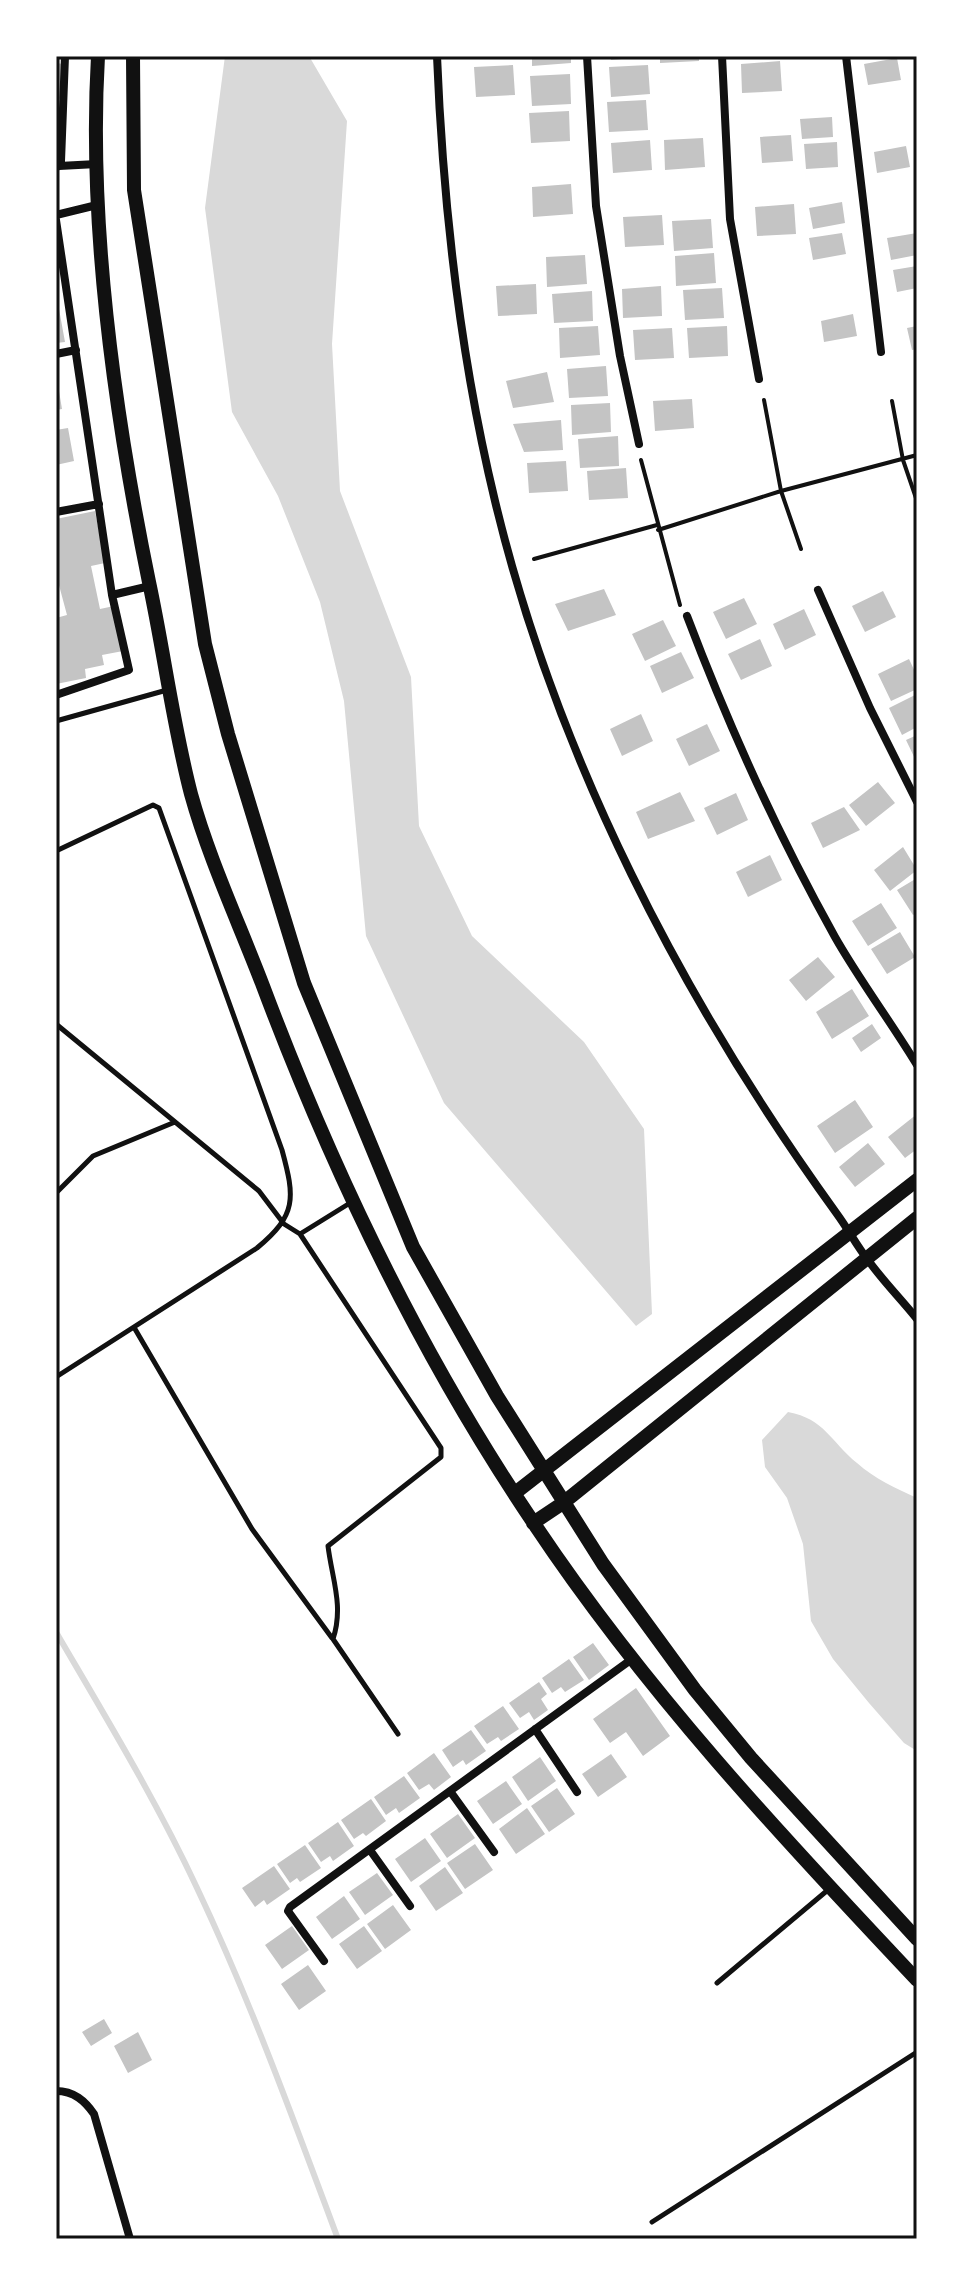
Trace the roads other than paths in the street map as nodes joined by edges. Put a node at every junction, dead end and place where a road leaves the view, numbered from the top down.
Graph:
1 (65, 56) edge
2 (98, 56) edge
3 (133, 56) edge
4 (437, 56) edge
5 (587, 56) edge
6 (722, 56) edge
7 (846, 56) edge
8 (97, 164) junction
9 (58, 167) edge
10 (97, 205) junction
11 (56, 217) edge
12 (76, 350) junction
13 (881, 352) dead end
14 (56, 354) edge
15 (759, 379) dead end
16 (639, 444) dead end
17 (99, 504) junction
18 (56, 512) edge
19 (150, 586) junction
20 (818, 590) dead end
21 (112, 595) junction
22 (687, 616) dead end
23 (171, 689) junction
24 (56, 695) edge
25 (56, 721) edge
26 (917, 802) edge
27 (56, 851) edge
28 (56, 1024) edge
29 (917, 1065) edge
30 (175, 1122) junction
31 (917, 1180) edge
32 (56, 1193) edge
33 (351, 1202) junction
34 (917, 1218) edge
35 (284, 1224) junction
36 (851, 1232) junction
37 (300, 1234) junction
38 (867, 1259) junction
39 (917, 1319) edge
40 (135, 1329) junction
41 (56, 1377) edge
42 (545, 1472) junction
43 (515, 1493) junction
44 (563, 1503) junction
45 (533, 1523) junction
46 (333, 1639) junction
47 (632, 1659) junction
48 (535, 1729) junction
49 (398, 1734) dead end
50 (450, 1791) junction
51 (577, 1792) dead end
52 (370, 1850) junction
53 (494, 1852) dead end
54 (830, 1888) junction
55 (410, 1906) dead end
56 (917, 1939) edge
57 (324, 1961) dead end
58 (917, 1980) edge
59 (717, 1983) dead end
60 (917, 2052) edge
61 (56, 2091) edge
62 (652, 2222) dead end
63 (130, 2239) edge

1 - 9 street
2 - 8 street
3 - 42 street
4 - 36 street
5 - 16 street
6 - 15 street
7 - 13 street
8 - 9 street
8 - 10 street
10 - 11 street
10 - 19 street
11 - 12 street
12 - 14 street
12 - 17 street
17 - 18 street
17 - 21 street
19 - 21 street
19 - 23 street
20 - 26 street
21 - 24 street
22 - 29 street
23 - 25 lane
23 - 33 street
27 - 35 lane
28 - 30 lane
30 - 32 lane
30 - 35 lane
31 - 36 street
33 - 37 lane
33 - 43 street
34 - 38 street
35 - 37 lane
35 - 40 lane
36 - 38 street
36 - 42 street
37 - 46 lane
38 - 39 street
38 - 44 street
40 - 41 lane
40 - 46 lane
42 - 43 street
42 - 44 street
43 - 45 street
44 - 45 street
44 - 56 street
45 - 47 street
46 - 49 lane
47 - 48 street
47 - 54 street
48 - 50 street
48 - 51 street
50 - 52 street
50 - 53 street
52 - 55 street
52 - 57 street
54 - 58 street
54 - 59 lane
60 - 62 lane
61 - 63 street

